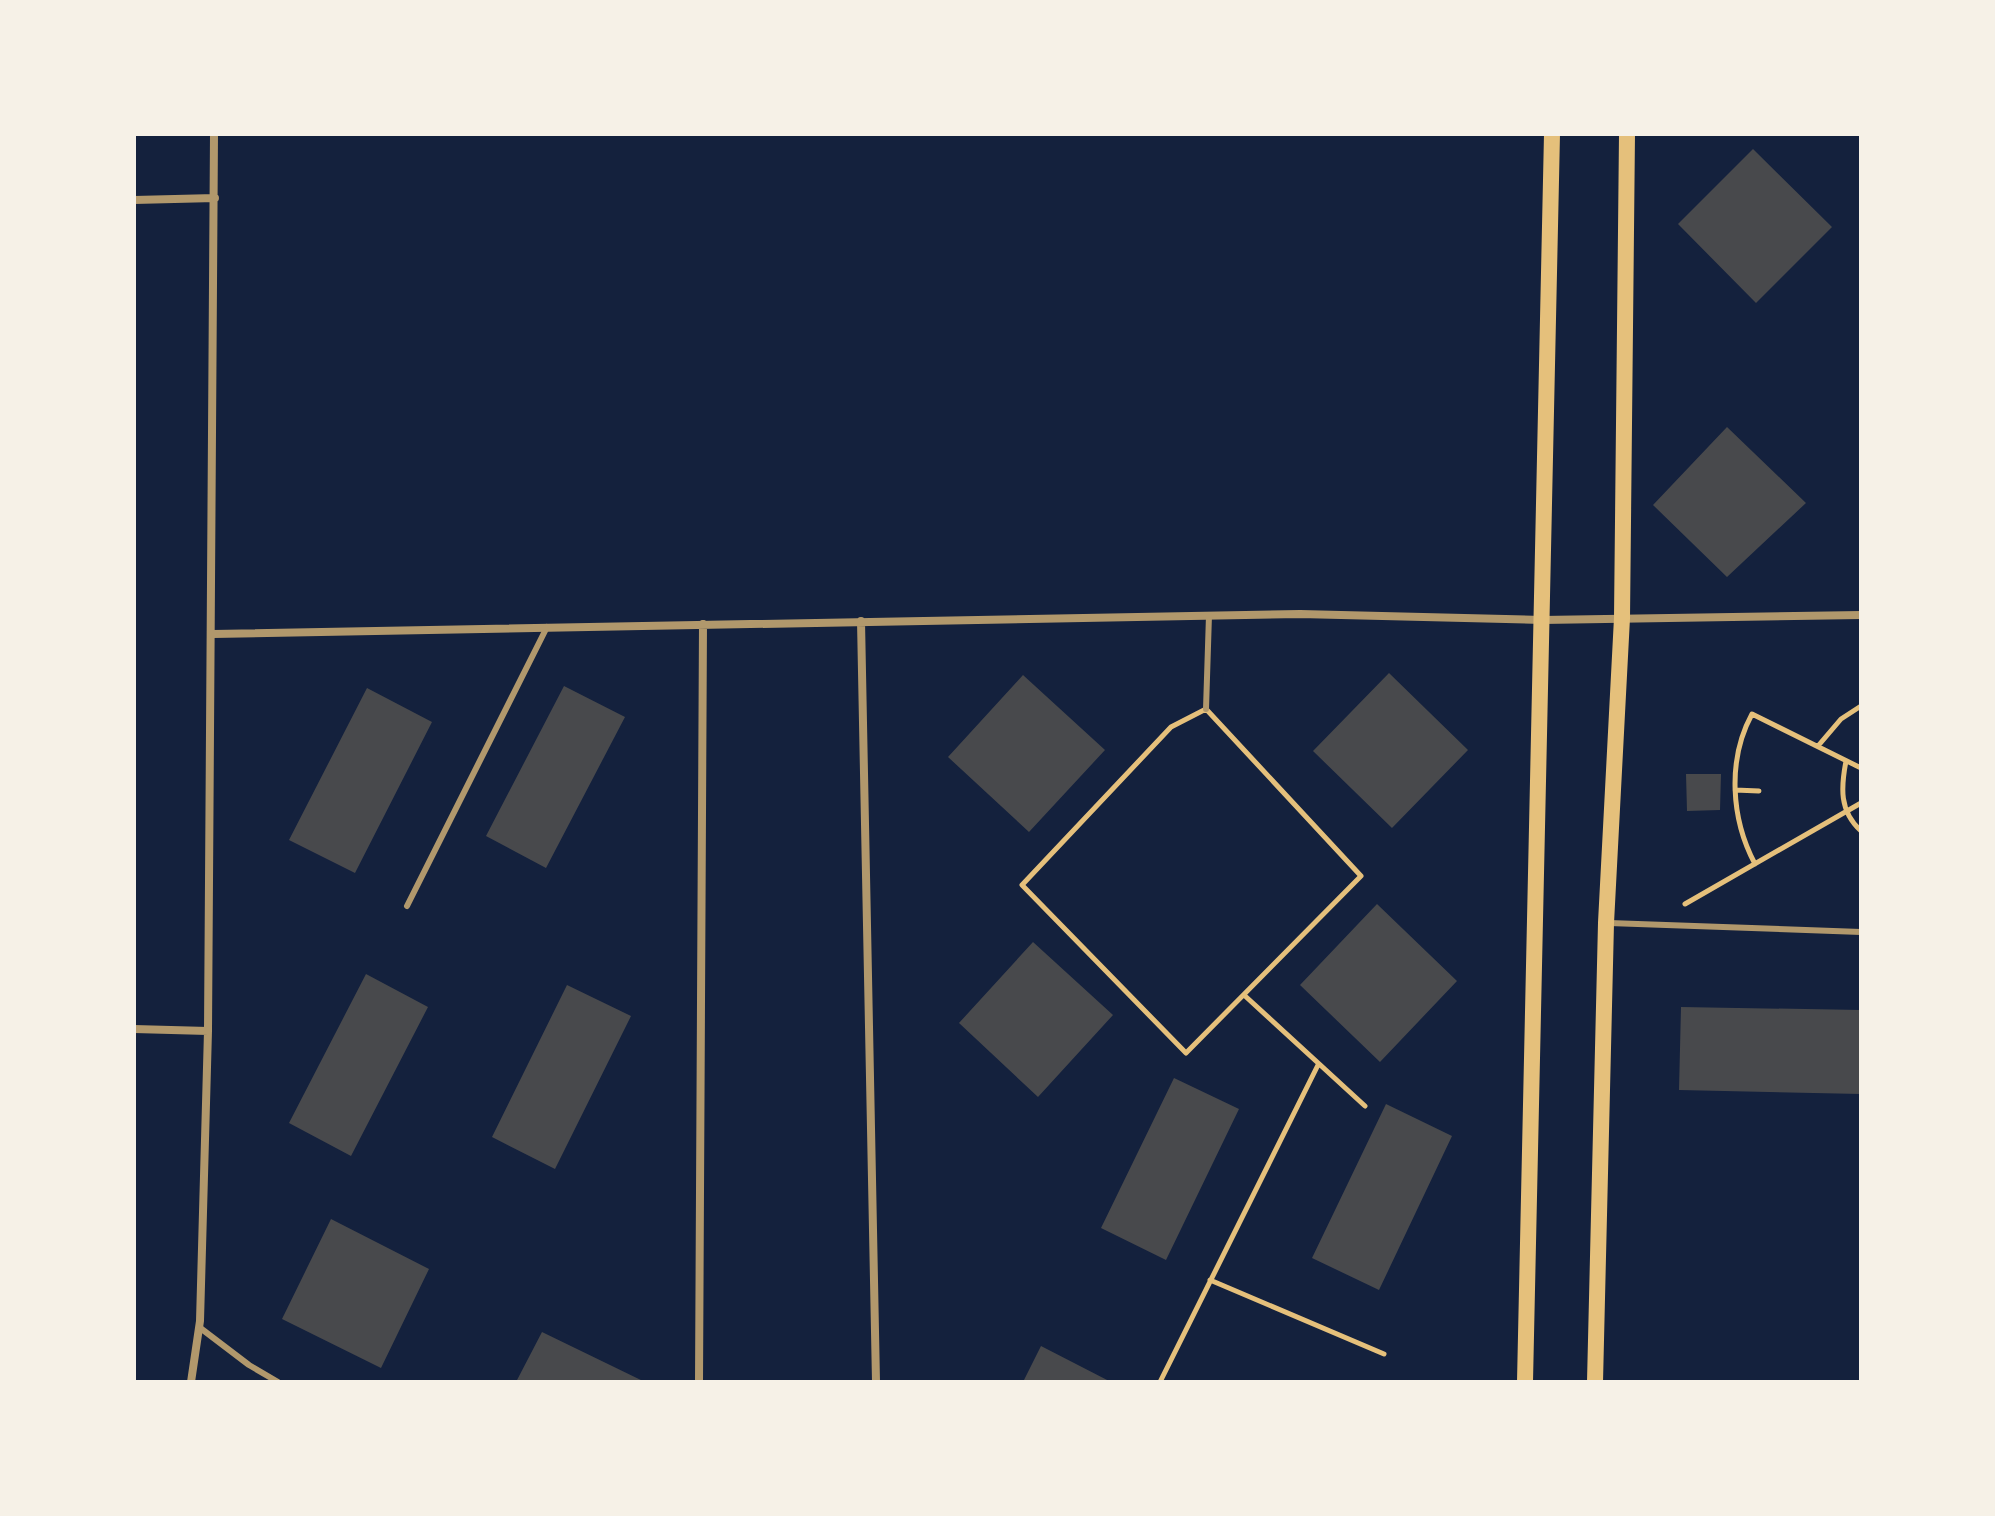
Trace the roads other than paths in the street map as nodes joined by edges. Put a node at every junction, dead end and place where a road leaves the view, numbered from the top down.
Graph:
1 (214, 134) edge
2 (1552, 134) edge
3 (1627, 134) edge
4 (215, 198) junction
5 (134, 200) edge
6 (1209, 615) junction
7 (1861, 615) edge
8 (1622, 618) junction
9 (1542, 620) junction
10 (861, 621) junction
11 (703, 624) junction
12 (547, 627) junction
13 (213, 634) junction
14 (1206, 709) road end
15 (407, 906) dead end
16 (1606, 923) junction
17 (1861, 932) edge
18 (134, 1029) edge
19 (208, 1031) junction
20 (199, 1327) junction
21 (191, 1382) edge
22 (278, 1382) edge
23 (699, 1382) edge
24 (876, 1382) edge
25 (1525, 1382) edge
26 (1595, 1382) edge

1 - 4 street
2 - 9 main road
3 - 8 main road
4 - 5 street
4 - 13 street
6 - 9 street
6 - 10 street
6 - 14 lane
7 - 8 street
8 - 9 street
8 - 16 main road
9 - 25 main road
10 - 11 street
10 - 24 street
11 - 12 street
11 - 23 street
12 - 13 street
12 - 15 lane
13 - 19 street
16 - 17 lane
16 - 26 main road
18 - 19 street
19 - 20 street
20 - 21 street
20 - 22 lane

